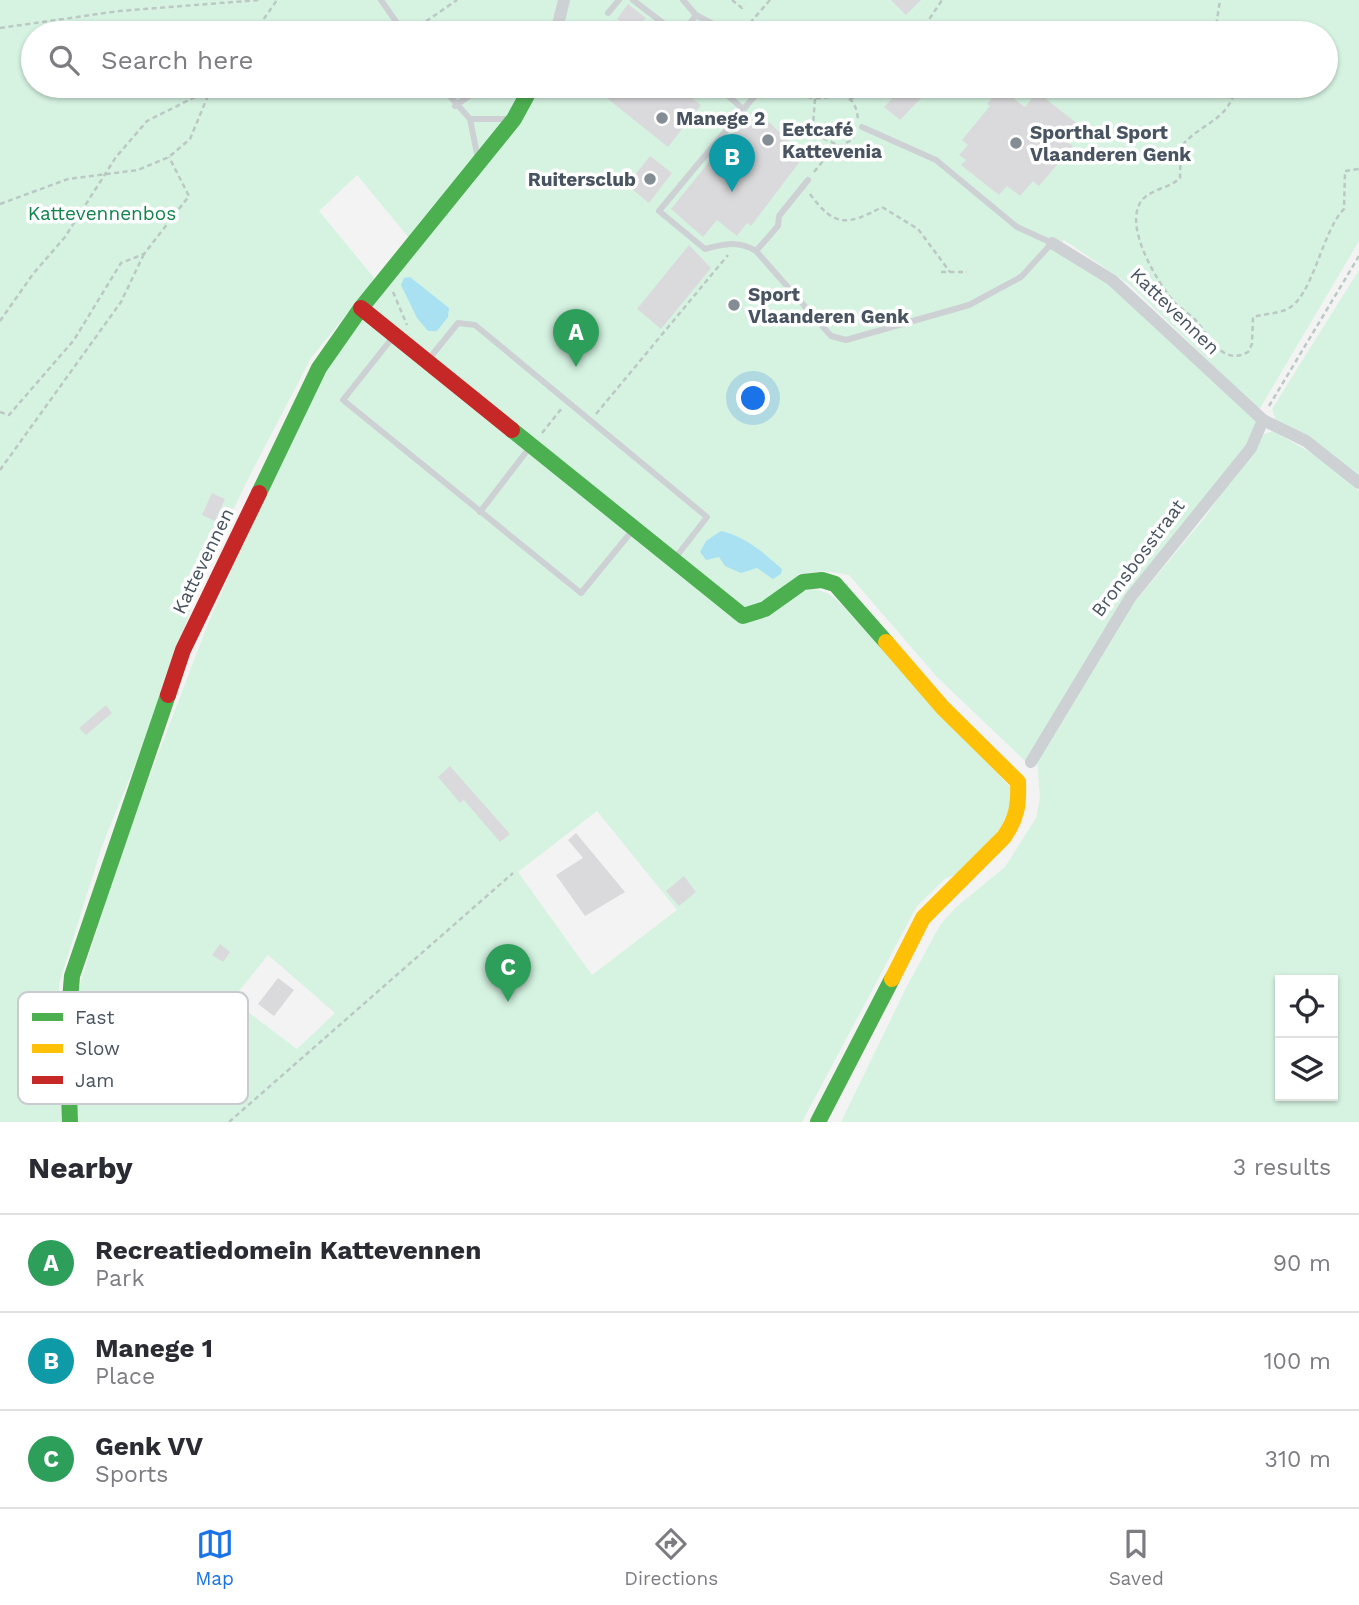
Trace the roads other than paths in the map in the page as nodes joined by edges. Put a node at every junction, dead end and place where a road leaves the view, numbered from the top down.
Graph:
1 (381, 0) edge
2 (564, 0) edge
3 (619, 0) edge
4 (633, 0) edge
5 (683, 0) edge
6 (608, 13) dead end
7 (696, 15) junction
8 (398, 21) edge
9 (559, 21) edge
10 (660, 21) edge
11 (691, 21) edge
12 (707, 21) edge
13 (449, 98) edge
14 (466, 98) edge
15 (525, 98) edge
16 (731, 98) edge
17 (753, 98) edge
18 (455, 106) junction
19 (743, 109) junction
20 (470, 119) junction
21 (514, 119) junction
22 (862, 127) dead end
23 (478, 161) junction
24 (806, 183) road end
25 (1052, 243) junction
26 (756, 251) junction
27 (361, 308) junction
28 (394, 335) junction
29 (427, 362) junction
30 (1263, 420) junction
31 (531, 446) junction
32 (1359, 483) edge
33 (480, 512) junction
34 (633, 529) junction
35 (673, 562) junction
36 (1031, 762) dead end
37 (71, 992) edge
38 (69, 1104) edge
39 (70, 1122) edge
40 (818, 1122) edge

1 - 8 lane
2 - 9 street
3 - 6 lane
4 - 10 lane
5 - 7 lane
7 - 11 lane
7 - 12 lane
13 - 18 lane
14 - 18 lane
15 - 21 street, Kattevennen
16 - 19 lane
17 - 19 lane
18 - 20 lane
19 - 26 lane
20 - 21 lane
20 - 23 lane
21 - 23 street, Kattevennen
22 - 25 lane
23 - 27 street, Kattevennen
24 - 26 lane
25 - 26 lane
25 - 30 street, Kattevennen
27 - 28 street
27 - 37 street, Kattevennen
28 - 29 street
28 - 33 lane
29 - 31 street
29 - 35 lane
30 - 32 street, Kattevennen
30 - 36 street, Bronsbosstraat
31 - 33 lane
31 - 34 street
33 - 34 lane
34 - 35 street
35 - 40 street
38 - 39 street, Kattevennen

